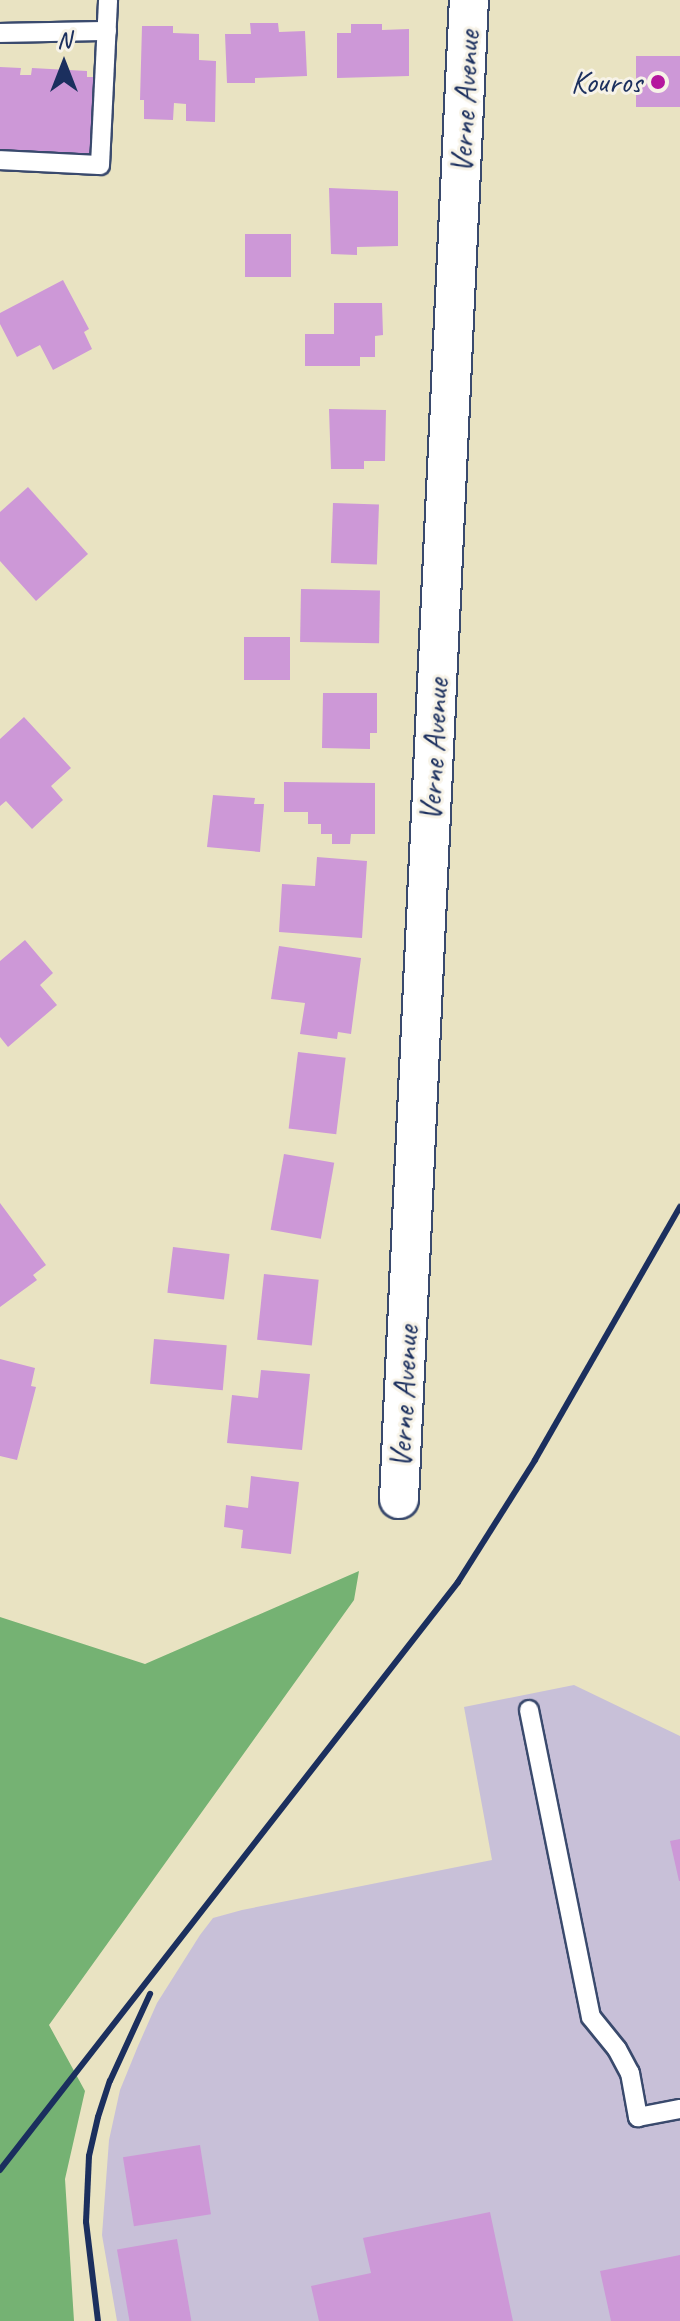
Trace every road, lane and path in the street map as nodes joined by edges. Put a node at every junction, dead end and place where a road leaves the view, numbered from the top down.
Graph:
1 (108, 0) edge
2 (469, 0) edge
3 (107, 31) junction
4 (0, 33) edge
5 (0, 160) edge
6 (399, 1499) dead end
7 (529, 1710) dead end
8 (680, 2109) edge

1 - 3 lane
2 - 6 street, Verne Avenue
3 - 4 lane
3 - 5 lane
7 - 8 lane

